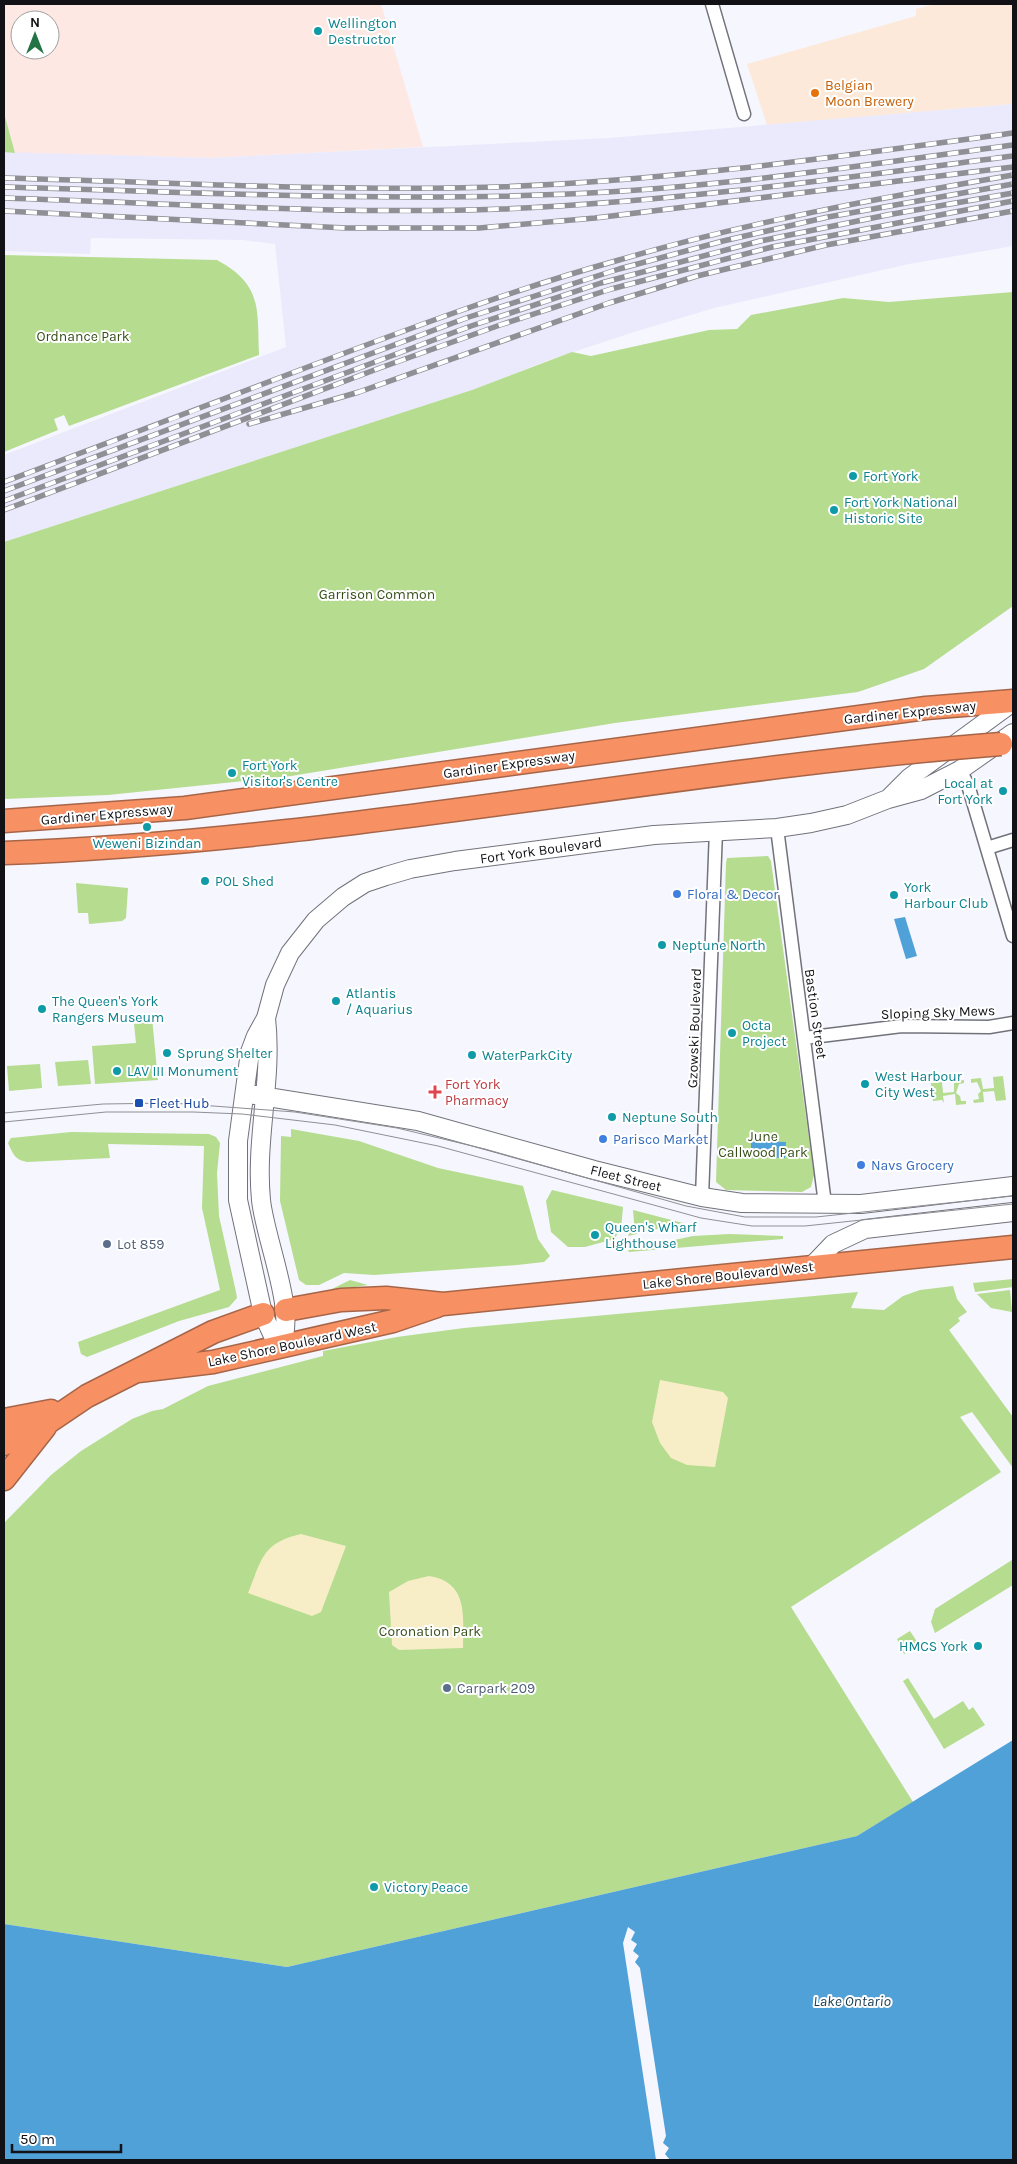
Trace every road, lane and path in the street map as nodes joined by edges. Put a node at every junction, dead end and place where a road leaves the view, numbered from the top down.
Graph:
1 (712, 4) edge
2 (744, 114) dead end
3 (1013, 702) edge
4 (1013, 733) edge
5 (1013, 743) edge
6 (960, 770) junction
7 (888, 799) junction
8 (4, 821) edge
9 (777, 828) junction
10 (716, 830) junction
11 (1013, 840) edge
12 (987, 848) junction
13 (4, 853) edge
14 (1013, 936) edge
15 (266, 1018) junction
16 (1013, 1023) edge
17 (804, 1038) junction
18 (245, 1093) junction
19 (266, 1096) junction
20 (1013, 1186) edge
21 (702, 1197) junction
22 (825, 1204) junction
23 (1013, 1212) edge
24 (1013, 1247) edge
25 (810, 1267) junction
26 (443, 1304) junction
27 (286, 1310) junction
28 (263, 1314) junction
29 (281, 1346) junction
30 (138, 1371) junction
31 (59, 1414) junction
32 (4, 1420) edge
33 (4, 1444) edge
34 (4, 1479) edge

1 - 2 street
3 - 7 street, Fort York Boulevard
3 - 8 highway, Gardiner Expressway
4 - 6 street, Fort York Boulevard
5 - 13 highway, bridge
6 - 7 street, Fort York Boulevard
6 - 12 street
7 - 9 street, Fort York Boulevard
9 - 10 street, Fort York Boulevard
9 - 17 street, Bastion Street
10 - 15 street, Fort York Boulevard
10 - 21 street, Gzowski Boulevard
11 - 12 street
12 - 14 street
15 - 18 street, Fort York Boulevard
15 - 19 street, Fort York Boulevard
16 - 17 street, Sloping Sky Mews
17 - 22 street, Bastion Street
18 - 19 street, Fleet Street
18 - 28 street, Fort York Boulevard
19 - 21 street, Fleet Street
19 - 27 street, Fort York Boulevard
20 - 22 street, Fleet Street
21 - 22 street, Fleet Street
23 - 25 street
24 - 25 highway, Lake Shore Boulevard West
25 - 26 highway, Lake Shore Boulevard West
26 - 27 highway, Lake Shore Boulevard West
26 - 29 highway, Lake Shore Boulevard West
27 - 29 street, Fort York Boulevard
28 - 29 street, Fort York Boulevard
28 - 30 highway, Lake Shore Boulevard West
29 - 30 highway, Lake Shore Boulevard West
30 - 31 highway, Lake Shore Boulevard West
31 - 32 highway
31 - 33 highway, Lake Shore Boulevard West
31 - 34 highway, Lake Shore Boulevard West

